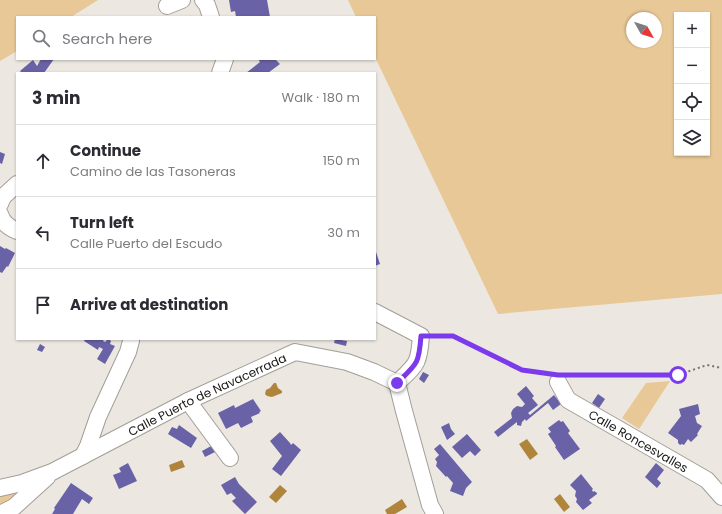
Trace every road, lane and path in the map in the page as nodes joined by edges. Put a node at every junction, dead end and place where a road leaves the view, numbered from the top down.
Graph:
1 (182, 0) edge
2 (203, 0) edge
3 (167, 6) dead end
4 (211, 16) edge
5 (224, 60) edge
6 (220, 72) edge
7 (16, 185) edge
8 (0, 204) edge
9 (0, 214) edge
10 (16, 230) edge
11 (376, 313) edge
12 (421, 336) junction
13 (131, 340) edge
14 (722, 368) edge
15 (558, 377) junction
16 (397, 383) junction
17 (188, 401) junction
18 (98, 417) junction
19 (120, 437) junction
20 (83, 456) junction
21 (230, 458) dead end
22 (52, 472) junction
23 (715, 478) edge
24 (0, 488) edge
25 (722, 497) edge
26 (0, 514) edge
27 (435, 514) edge

1 - 3 street
2 - 4 street
5 - 6 street
7 - 8 street
9 - 10 street
11 - 12 street
12 - 15 path
12 - 16 street
13 - 18 street
14 - 15 path
15 - 23 street, Calle Roncesvalles
16 - 17 street, Calle Puerto de Navacerrada
16 - 27 street
17 - 19 street, Calle Puerto de Navacerrada
17 - 21 street
18 - 19 street
18 - 20 street
19 - 20 street, Calle Puerto de Navacerrada
20 - 22 street, Calle Puerto de Navacerrada
22 - 24 street, Calle Puerto de Navacerrada
22 - 26 street, Calle Puerto de Navacerrada
23 - 25 street, Calle Roncesvalles

